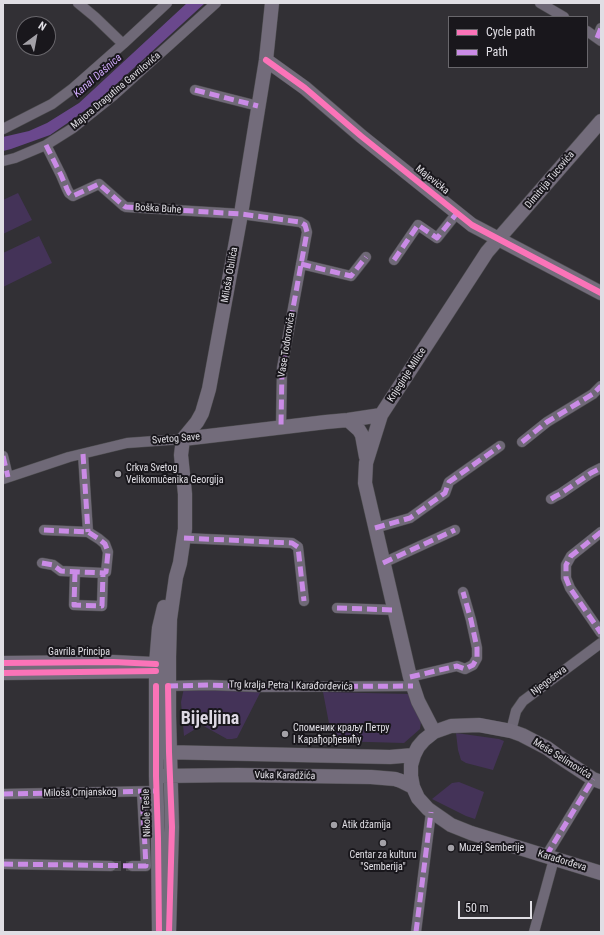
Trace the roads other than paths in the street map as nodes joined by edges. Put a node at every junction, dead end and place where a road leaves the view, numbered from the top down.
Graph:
1 (78, 3) edge
2 (167, 3) edge
3 (216, 3) edge
4 (272, 3) edge
5 (540, 3) edge
6 (562, 16) edge
7 (601, 28) edge
8 (588, 32) edge
9 (599, 40) edge
10 (123, 44) junction
11 (266, 60) junction
12 (195, 90) dead end
13 (258, 106) junction
14 (601, 121) edge
15 (3, 129) edge
16 (46, 145) junction
17 (3, 161) edge
18 (457, 213) junction
19 (240, 214) junction
20 (498, 240) junction
21 (366, 257) dead end
22 (394, 260) dead end
23 (301, 264) junction
24 (601, 293) edge
25 (601, 386) edge
26 (202, 413) junction
27 (381, 415) junction
28 (348, 420) junction
29 (281, 427) junction
30 (218, 435) junction
31 (183, 439) junction
32 (522, 442) dead end
33 (500, 446) dead end
34 (83, 454) junction
35 (3, 456) edge
36 (366, 463) junction
37 (601, 468) edge
38 (6, 478) edge
39 (551, 499) dead end
40 (375, 528) junction
41 (44, 530) dead end
42 (455, 530) dead end
43 (88, 532) junction
44 (601, 532) edge
45 (184, 538) junction
46 (42, 562) dead end
47 (383, 563) junction
48 (75, 572) junction
49 (103, 573) junction
50 (176, 577) junction
51 (463, 592) dead end
52 (304, 600) dead end
53 (337, 608) dead end
54 (395, 610) junction
55 (160, 628) junction
56 (601, 633) edge
57 (601, 643) edge
58 (3, 663) edge
59 (134, 667) junction
60 (3, 669) edge
61 (163, 670) junction
62 (3, 673) edge
63 (411, 682) junction
64 (156, 694) junction
65 (511, 731) junction
66 (434, 732) junction
67 (162, 752) junction
68 (414, 755) junction
69 (156, 776) junction
70 (170, 776) junction
71 (412, 781) junction
72 (597, 781) edge
73 (142, 792) junction
74 (156, 792) junction
75 (3, 794) edge
76 (431, 812) junction
77 (550, 857) junction
78 (5, 864) dead end
79 (111, 866) tunnel mouth
80 (132, 866) tunnel mouth
81 (601, 873) edge
82 (159, 932) edge
83 (169, 932) edge
84 (416, 932) edge
85 (534, 932) edge

1 - 10 street
2 - 10 street
3 - 16 street, Majora Dragutina Gavrilovića
4 - 11 main road, Miloša Obilića
5 - 6 street
7 - 9 street
8 - 9 street
10 - 15 street
11 - 13 main road, Miloša Obilića
11 - 18 main road, Majevička
12 - 13 street
13 - 19 main road, Miloša Obilića
14 - 20 main road, Dimitrija Tucovića
16 - 17 street, Majora Dragutina Gavrilovića
16 - 19 street, Boška Buhe
18 - 20 main road, Majevička
18 - 22 street
19 - 23 street, Vase Todorovića
19 - 26 main road, Miloša Obilića
20 - 24 main road, Majevička
20 - 27 main road, Knjeginje Milice
21 - 23 street
23 - 29 street, Vase Todorovića
25 - 32 street
26 - 30 main road
26 - 31 main road, Miloša Obilića
27 - 28 main road, Svetog Save
27 - 36 main road, Knjeginje Milice
28 - 29 main road, Svetog Save
28 - 36 main road
29 - 30 main road, Svetog Save
30 - 31 main road, Svetog Save
31 - 34 street, Svetog Save
31 - 45 main road
33 - 40 street
34 - 38 street, Svetog Save
34 - 43 street
35 - 38 street, Svetog Save
36 - 40 main road, Knjeginje Milice
37 - 39 street
40 - 47 main road, Knjeginje Milice
41 - 43 street
42 - 47 street
43 - 49 street
44 - 56 street
45 - 50 main road
45 - 52 street
46 - 48 street
47 - 54 main road, Knjeginje Milice
48 - 49 street
48 - 49 street
50 - 55 main road
50 - 61 main road
51 - 63 street
53 - 54 street
54 - 63 main road, Knjeginje Milice
55 - 59 main road
55 - 61 main road
57 - 65 street, Njegoševa
58 - 59 main road, Gavrila Principa
59 - 61 main road, Gavrila Principa
59 - 62 main road, Gavrila Principa
59 - 64 main road
60 - 62 street
61 - 63 street, Trg kralja Petra I Karađorđevića
61 - 64 main road, Nikole Tesle
61 - 67 main road, Nikole Tesle
63 - 66 main road, Knjeginje Milice
64 - 67 main road, Nikole Tesle
65 - 66 main road, Meše Selimovića
65 - 72 main road, Meše Selimovića
66 - 68 main road, Meše Selimovića
67 - 68 main road
67 - 69 main road, Nikole Tesle
67 - 70 main road, Nikole Tesle
68 - 71 main road, Meše Selimovića
69 - 70 main road, Vuka Karadžića
69 - 74 main road, Nikole Tesle
70 - 71 main road, Vuka Karadžića
70 - 83 main road, Nikole Tesle
71 - 76 main road, Karađorđeva
72 - 77 street
73 - 74 street, Miloša Crnjanskog
73 - 75 street, Miloša Crnjanskog
73 - 80 street
74 - 82 main road, Nikole Tesle
76 - 77 main road, Karađorđeva
76 - 84 street
77 - 81 main road, Karađorđeva
77 - 85 street
78 - 79 street

